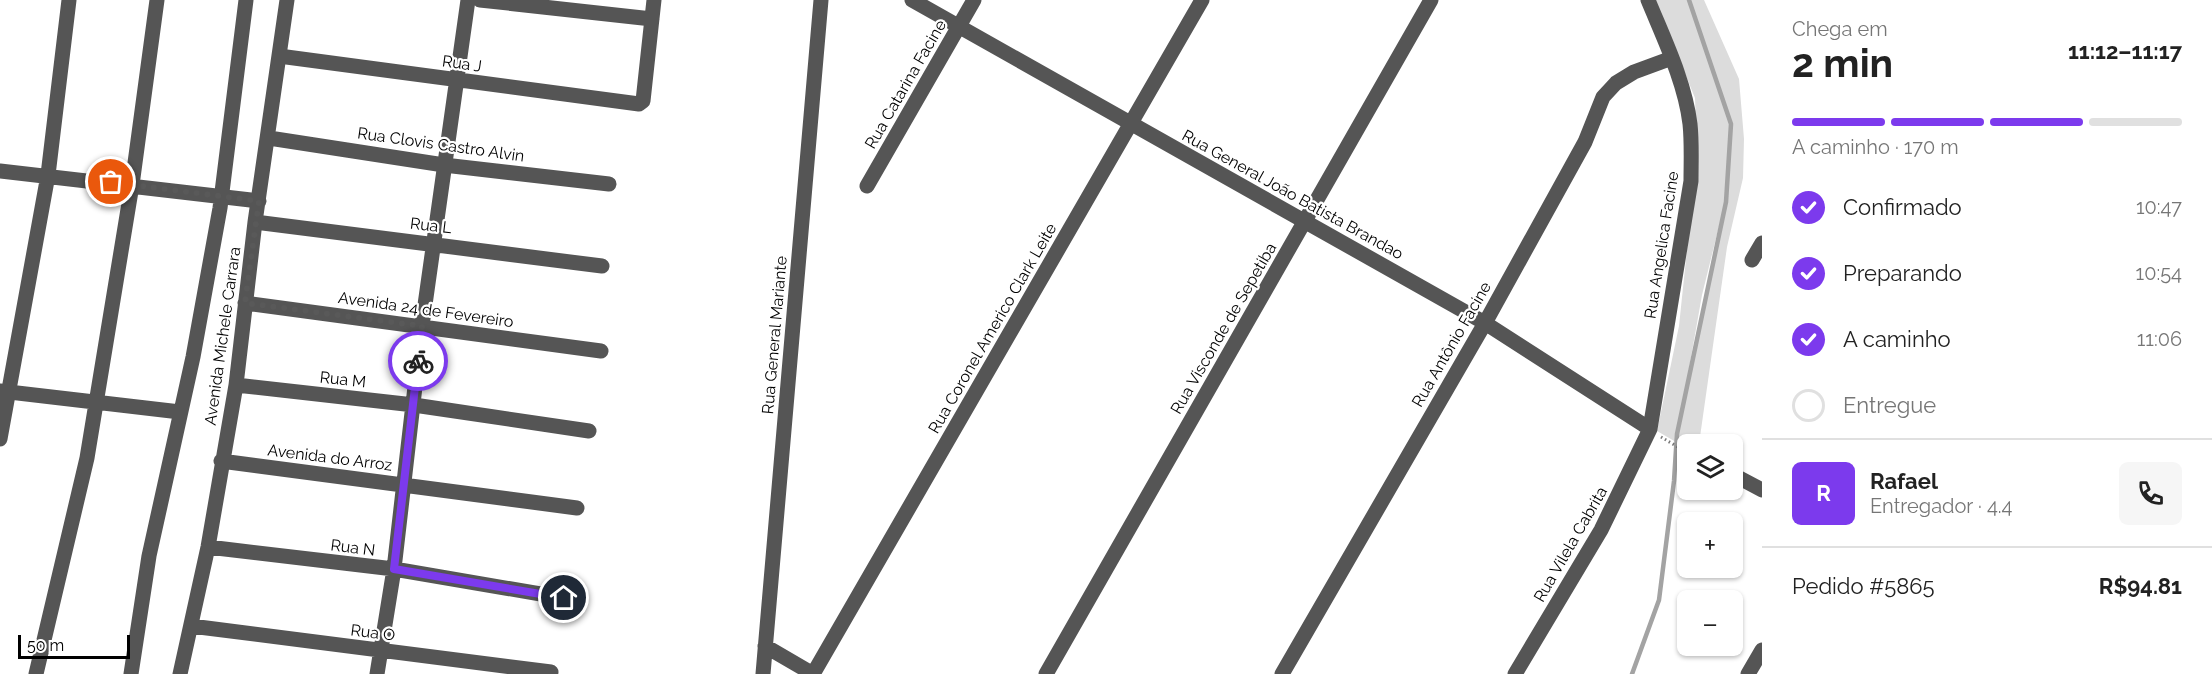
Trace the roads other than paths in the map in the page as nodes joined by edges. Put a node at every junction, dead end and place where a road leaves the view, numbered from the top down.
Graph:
1 (69, 0) edge
2 (157, 0) edge
3 (246, 0) edge
4 (287, 0) edge
5 (468, 0) edge
6 (480, 0) edge
7 (654, 0) edge
8 (821, 0) edge
9 (912, 0) edge
10 (974, 0) edge
11 (1202, 0) edge
12 (1431, 0) edge
13 (1648, 0) edge
14 (652, 19) junction
15 (959, 26) junction
16 (279, 56) junction
17 (1672, 58) junction
18 (457, 80) junction
19 (1131, 125) junction
20 (269, 138) junction
21 (444, 165) junction
22 (0, 171) edge
23 (48, 175) junction
24 (609, 184) dead end
25 (132, 185) junction
26 (867, 186) dead end
27 (220, 195) junction
28 (259, 201) junction
29 (1305, 219) junction
30 (255, 222) junction
31 (435, 243) junction
32 (1762, 243) edge
33 (1752, 260) dead end
34 (602, 266) dead end
35 (245, 303) junction
36 (1485, 323) junction
37 (422, 326) junction
38 (601, 351) dead end
39 (236, 385) junction
40 (4, 391) edge
41 (97, 401) junction
42 (414, 405) junction
43 (180, 412) junction
44 (589, 431) dead end
45 (1655, 433) junction
46 (0, 439) edge
47 (221, 461) junction
48 (1743, 480) edge
49 (404, 484) junction
50 (1762, 490) edge
51 (577, 508) dead end
52 (208, 548) junction
53 (394, 569) junction
54 (564, 598) dead end
55 (191, 626) junction
56 (765, 646) junction
57 (1762, 650) edge
58 (380, 652) junction
59 (551, 672) dead end
60 (36, 674) edge
61 (130, 674) edge
62 (180, 674) edge
63 (377, 674) edge
64 (763, 674) edge
65 (813, 674) edge
66 (1046, 674) edge
67 (1282, 674) edge
68 (1515, 674) edge
69 (1748, 674) edge

1 - 23 street
2 - 25 street
3 - 27 street
4 - 16 street, Avenida Michele Carrara
5 - 18 street
6 - 14 street
7 - 14 street
8 - 56 street, Rua General Mariante
9 - 15 street, Rua General João Batista Brandao
10 - 15 street, Rua Catarina Facine
11 - 19 street, Rua Coronel Americo Clark Leite
12 - 29 street, Rua Visconde de Sepetiba
13 - 17 street, Rua Angelica Facine
14 - 18 street, Rua J
15 - 19 street, Rua General João Batista Brandao
15 - 26 street, Rua Catarina Facine
16 - 18 street, Rua J
16 - 20 street, Avenida Michele Carrara
17 - 36 street, Rua Antônio Facine
17 - 45 street, Rua Angelica Facine
18 - 21 street
19 - 29 street, Rua General João Batista Brandao
19 - 65 street, Rua Coronel Americo Clark Leite
20 - 21 street, Rua Clovis Castro Alvin
20 - 28 street, Avenida Michele Carrara
21 - 24 street, Rua Clovis Castro Alvin
21 - 31 street
22 - 23 street
23 - 25 street
23 - 40 street
25 - 27 street
25 - 41 street
27 - 28 street
27 - 43 street
28 - 30 street, Avenida Michele Carrara
29 - 36 street, Rua General João Batista Brandao
29 - 66 street, Rua Visconde de Sepetiba
30 - 31 street, Rua L
30 - 35 street, Avenida Michele Carrara
31 - 34 street, Rua L
31 - 37 street
32 - 33 street
35 - 37 street, Avenida 24 de Fevereiro
35 - 39 street, Avenida Michele Carrara
36 - 45 street, Rua General João Batista Brandao
36 - 67 street, Rua Antônio Facine
37 - 38 street, Avenida 24 de Fevereiro
37 - 42 street
39 - 42 street, Rua M
39 - 47 street, Avenida Michele Carrara
40 - 41 street
40 - 46 street
41 - 43 street
41 - 60 street
42 - 44 street, Rua M
42 - 49 street
43 - 61 street
45 - 68 street, Rua Vilela Cabrita
47 - 49 street, Avenida do Arroz
47 - 52 street, Avenida Michele Carrara
48 - 50 street
49 - 51 street, Avenida do Arroz
49 - 53 street
52 - 53 street, Rua N
52 - 55 street, Avenida Michele Carrara
53 - 54 street, Rua N
53 - 58 street
55 - 58 street, Rua O
55 - 62 street, Avenida Michele Carrara
56 - 64 street, Rua General Mariante
56 - 65 street
57 - 69 street
58 - 59 street, Rua O
58 - 63 street

